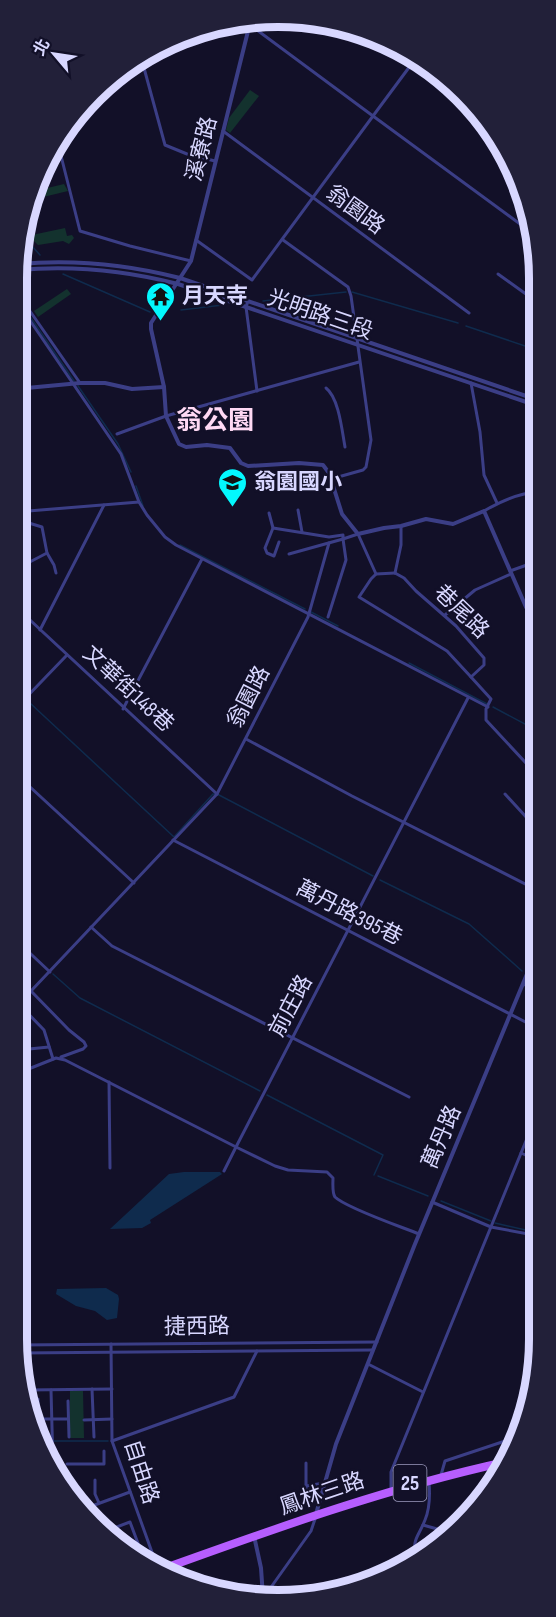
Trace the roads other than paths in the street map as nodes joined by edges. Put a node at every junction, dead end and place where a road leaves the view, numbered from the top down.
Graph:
1 (254, 28) edge
2 (248, 29) edge
3 (411, 65) edge
4 (144, 66) edge
5 (373, 116) junction
6 (223, 132) junction
7 (60, 153) edge
8 (216, 161) junction
9 (313, 199) junction
10 (523, 226) edge
11 (196, 240) junction
12 (283, 240) junction
13 (191, 261) junction
14 (28, 263) edge
15 (28, 269) edge
16 (498, 273) dead end
17 (180, 278) junction
18 (178, 284) junction
19 (529, 296) edge
20 (248, 301) junction
21 (27, 307) edge
22 (246, 307) junction
23 (469, 313) dead end
24 (27, 316) edge
25 (356, 338) junction
26 (358, 346) junction
27 (359, 362) junction
28 (470, 377) junction
29 (80, 383) junction
30 (73, 384) junction
31 (471, 384) junction
32 (164, 387) junction
33 (27, 388) edge
34 (326, 388) dead end
35 (257, 391) junction
36 (529, 397) edge
37 (529, 403) edge
38 (166, 416) junction
39 (117, 434) dead end
40 (345, 447) dead end
41 (331, 479) junction
42 (529, 493) edge
43 (139, 502) junction
44 (497, 503) junction
45 (104, 505) junction
46 (298, 510) dead end
47 (27, 511) edge
48 (484, 511) junction
49 (269, 513) dead end
50 (27, 522) edge
51 (401, 526) junction
52 (273, 528) junction
53 (302, 532) junction
54 (358, 534) junction
55 (343, 539) junction
56 (279, 542) dead end
57 (329, 543) junction
58 (47, 553) junction
59 (289, 554) dead end
60 (202, 559) junction
61 (27, 563) edge
62 (529, 565) edge
63 (510, 572) junction
64 (56, 573) dead end
65 (395, 573) junction
66 (376, 574) junction
67 (529, 612) edge
68 (309, 614) junction
69 (445, 615) junction
70 (328, 617) dead end
71 (27, 618) edge
72 (40, 630) junction
73 (67, 654) junction
74 (471, 677) junction
75 (27, 697) edge
76 (468, 698) junction
77 (488, 707) junction
78 (123, 709) junction
79 (246, 739) junction
80 (529, 766) edge
81 (27, 784) edge
82 (506, 794) dead end
83 (216, 795) junction
84 (529, 821) edge
85 (404, 823) junction
86 (173, 840) junction
87 (134, 883) junction
88 (529, 886) edge
89 (91, 927) junction
90 (348, 931) junction
91 (27, 950) edge
92 (529, 969) edge
93 (50, 972) junction
94 (523, 984) junction
95 (529, 986) edge
96 (27, 989) edge
97 (31, 992) junction
98 (27, 1012) edge
99 (510, 1015) junction
100 (529, 1024) edge
101 (292, 1039) junction
102 (49, 1047) junction
103 (29, 1049) dead end
104 (60, 1058) junction
105 (53, 1059) junction
106 (27, 1070) edge
107 (109, 1082) junction
108 (409, 1097) dead end
109 (529, 1133) edge
110 (236, 1147) junction
111 (521, 1153) junction
112 (529, 1157) edge
113 (110, 1168) dead end
114 (224, 1171) dead end
115 (432, 1202) junction
116 (490, 1227) junction
117 (420, 1234) junction
118 (529, 1234) edge
119 (377, 1342) junction
120 (111, 1344) junction
121 (27, 1345) edge
122 (373, 1350) junction
123 (257, 1351) junction
124 (112, 1352) junction
125 (28, 1353) edge
126 (368, 1364) junction
127 (92, 1389) junction
128 (112, 1389) junction
129 (32, 1390) edge
130 (51, 1390) junction
131 (423, 1392) junction
132 (38, 1399) dead end
133 (68, 1401) dead end
134 (38, 1412) edge
135 (40, 1419) edge
136 (51, 1419) junction
137 (68, 1419) junction
138 (112, 1419) junction
139 (84, 1420) dead end
140 (93, 1420) junction
141 (69, 1437) dead end
142 (94, 1437) dead end
143 (508, 1440) edge
144 (112, 1441) junction
145 (52, 1448) edge
146 (104, 1451) dead end
147 (306, 1462) dead end
148 (496, 1462) edge
149 (67, 1464) dead end
150 (494, 1466) edge
151 (441, 1475) junction
152 (95, 1480) dead end
153 (429, 1480) junction
154 (324, 1483) junction
155 (306, 1486) junction
156 (391, 1488) junction
157 (130, 1492) junction
158 (306, 1493) dead end
159 (99, 1503) junction
160 (92, 1506) edge
161 (316, 1516) junction
162 (423, 1525) junction
163 (115, 1528) edge
164 (439, 1529) edge
165 (254, 1536) junction
166 (138, 1547) edge
167 (414, 1550) edge
168 (152, 1551) junction
169 (147, 1553) edge
170 (154, 1557) edge
171 (170, 1566) edge
172 (262, 1589) edge
173 (269, 1589) edge

1 - 5 street
2 - 6 street, 溪寮路
3 - 5 street
4 - 8 street
5 - 9 street
5 - 10 street
6 - 8 street, 溪寮路
6 - 9 street, 翁園路
7 - 13 street
8 - 11 street, 溪寮路
9 - 12 street
9 - 23 street, 翁園路
11 - 12 street
11 - 13 street, 溪寮路
12 - 25 street
13 - 17 street, 溪寮路
14 - 17 street, 光明路三段
15 - 18 street, 光明路三段
16 - 19 street
17 - 18 street, 溪寮路
17 - 20 street, 光明路三段
18 - 22 street, 光明路三段
18 - 32 street
20 - 22 street
20 - 25 street, 光明路三段
21 - 29 street
22 - 26 street, 光明路三段
22 - 35 street
24 - 30 street
25 - 26 street
25 - 28 street, 光明路三段
26 - 27 street
26 - 31 street, 光明路三段
27 - 35 street
27 - 41 street
28 - 31 street
28 - 36 street, 光明路三段
29 - 30 street
29 - 32 street
30 - 33 street
30 - 43 street
31 - 37 street, 光明路三段
31 - 44 street
32 - 38 street
34 - 40 street
35 - 38 street
38 - 39 street
38 - 41 street
41 - 54 street
42 - 44 street
43 - 45 street
43 - 60 street
44 - 48 street
45 - 47 street
45 - 72 street
46 - 53 street
48 - 51 street
48 - 63 street
49 - 52 street
50 - 58 street
51 - 54 street
51 - 65 street
52 - 53 street
52 - 56 street
53 - 55 street
54 - 55 street
54 - 66 street
55 - 57 street
55 - 70 street
57 - 59 street
57 - 68 street, 翁園路
58 - 61 street
58 - 64 street
60 - 68 street
60 - 78 street
62 - 63 street
63 - 67 street
63 - 69 street
65 - 66 street
65 - 69 street, 巷尾路
66 - 74 street
68 - 76 street
68 - 79 street, 翁園路
69 - 74 street, 巷尾路
71 - 72 street, 文華街148巷
72 - 73 street, 文華街148巷
73 - 75 street
73 - 78 street, 文華街148巷
74 - 77 street, 巷尾路
76 - 77 street
76 - 85 street, 前庄路
77 - 80 street
78 - 83 street, 文華街148巷
79 - 83 street, 翁園路
79 - 85 street
81 - 87 street
82 - 84 street
83 - 86 street, 翁園路
85 - 88 street
85 - 90 street, 前庄路
86 - 87 street, 翁園路
86 - 90 street, 萬丹路395巷
87 - 89 street, 翁園路
89 - 93 street, 翁園路
89 - 101 street
90 - 99 street, 萬丹路395巷
90 - 101 street, 前庄路
91 - 93 street
92 - 94 street, 萬丹路
93 - 97 street, 翁園路
94 - 95 street
94 - 99 street, 萬丹路
96 - 97 street
97 - 104 street
98 - 102 street
99 - 100 street, 萬丹路395巷
99 - 115 street, 萬丹路
101 - 108 street
101 - 110 street, 前庄路
102 - 103 street
102 - 105 street
104 - 105 street
104 - 107 street
105 - 106 street
107 - 110 street
107 - 113 street
109 - 111 street
110 - 114 street, 前庄路
110 - 117 street
111 - 112 street
111 - 116 street
115 - 116 street
115 - 117 street, 萬丹路
116 - 118 street
116 - 131 street
117 - 119 street, 萬丹路
119 - 120 street, 捷西路
119 - 122 street, 萬丹路
120 - 121 street, 捷西路
120 - 124 street, 自由路
122 - 123 street, 捷西路
122 - 126 street
123 - 124 street, 捷西路
123 - 144 street
124 - 125 street, 捷西路
124 - 128 street, 自由路
126 - 131 street
126 - 154 street
127 - 128 street
127 - 130 street
127 - 140 street
128 - 138 street, 自由路
129 - 130 street
130 - 136 street
131 - 156 street
132 - 134 street
133 - 137 street
135 - 136 street
136 - 137 street
136 - 145 street
137 - 141 street
138 - 140 street
138 - 144 street, 自由路
139 - 140 street
140 - 142 street
143 - 151 street
144 - 157 street, 自由路
146 - 149 street
147 - 155 street
148 - 151 main road, 鳳林三路 / 25
150 - 153 main road, 鳳林三路 / 25
151 - 153 main road, 鳳林三路 / 25
152 - 159 street
153 - 156 main road, 鳳林三路 / 25
153 - 161 main road, 鳳林三路 / 25
153 - 162 street
154 - 155 street
154 - 161 street
155 - 158 street
156 - 161 main road, 鳳林三路 / 25
157 - 159 street
157 - 168 street, 自由路
159 - 160 street
161 - 165 main road, 鳳林三路 / 25
161 - 173 street
162 - 164 street
162 - 167 street
163 - 166 street, 自由路
165 - 171 main road, 25
165 - 172 street
168 - 169 street
168 - 170 street, 自由路

